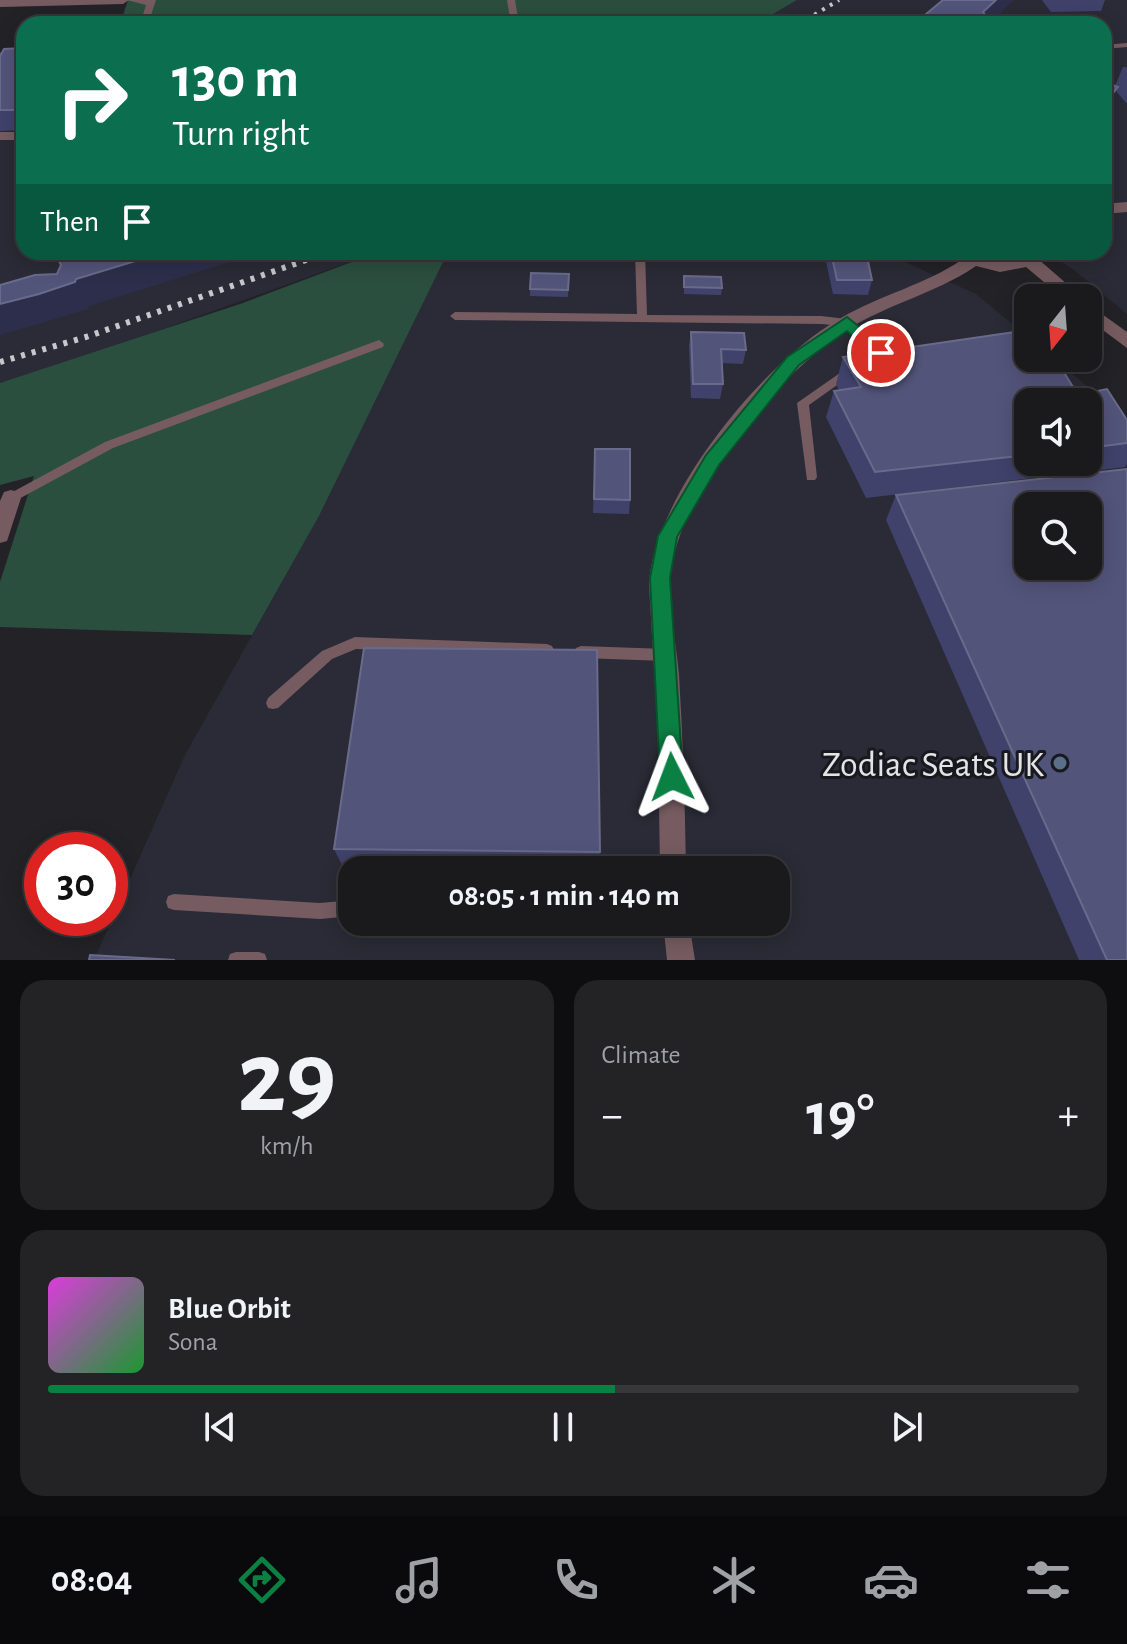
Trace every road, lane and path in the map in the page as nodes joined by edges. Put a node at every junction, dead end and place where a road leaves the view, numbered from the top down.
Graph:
1 (123, 0) edge
2 (131, 0) edge
3 (151, 2) edge
4 (0, 3) edge
5 (640, 260) edge
6 (964, 260) edge
7 (982, 260) edge
8 (1022, 260) edge
9 (1035, 260) edge
10 (1060, 284) edge
11 (455, 316) dead end
12 (642, 318) junction
13 (1102, 321) edge
14 (847, 323) junction
15 (1127, 342) edge
16 (379, 344) dead end
17 (811, 477) dead end
18 (6, 499) edge
19 (0, 535) edge
20 (557, 651) edge
21 (573, 651) edge
22 (666, 655) junction
23 (273, 703) dead end
24 (673, 856) edge
25 (174, 902) dead end
26 (338, 909) edge
27 (678, 936) edge
28 (236, 960) edge
29 (259, 960) edge
30 (681, 960) edge

1 - 4 street
2 - 3 lane
5 - 12 lane
6 - 14 street
7 - 8 street
9 - 10 street
11 - 12 lane
12 - 14 lane
13 - 15 street
14 - 17 lane
14 - 22 street
16 - 18 lane
18 - 19 street
20 - 23 lane
21 - 22 lane
22 - 24 street
25 - 26 lane
27 - 30 street
28 - 29 lane

